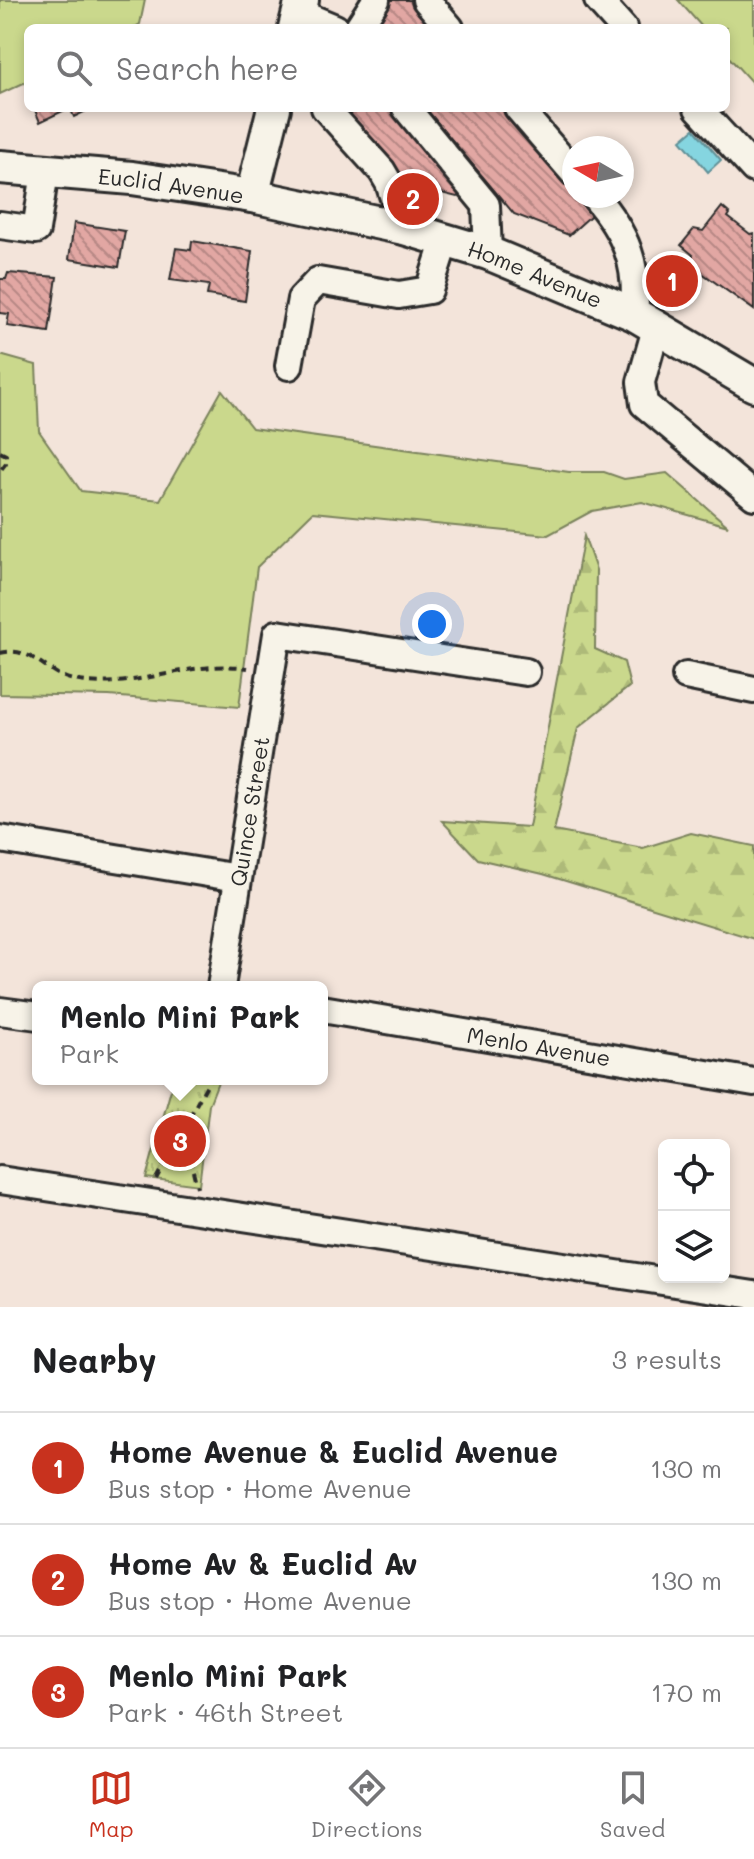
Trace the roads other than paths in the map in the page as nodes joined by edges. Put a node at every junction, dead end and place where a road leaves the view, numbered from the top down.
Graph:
1 (376, 0) edge
2 (426, 0) edge
3 (598, 0) edge
4 (299, 14) edge
5 (325, 24) edge
6 (361, 24) edge
7 (447, 24) edge
8 (619, 24) edge
9 (273, 112) edge
10 (329, 112) edge
11 (409, 112) edge
12 (521, 112) edge
13 (702, 112) edge
14 (562, 159) edge
15 (0, 167) edge
16 (754, 169) edge
17 (45, 172) junction
18 (252, 196) junction
19 (604, 208) edge
20 (0, 225) edge
21 (404, 228) junction
22 (445, 240) junction
23 (488, 253) junction
24 (646, 320) junction
25 (289, 366) dead end
26 (754, 385) edge
27 (754, 496) edge
28 (526, 672) dead end
29 (686, 676) dead end
30 (754, 690) edge
31 (0, 839) edge
32 (238, 878) junction
33 (222, 981) edge
34 (328, 1010) edge
35 (0, 1011) edge
36 (32, 1015) edge
37 (754, 1082) edge
38 (0, 1180) edge
39 (754, 1295) edge

1 - 6 street
2 - 7 street
3 - 8 street
4 - 5 street
9 - 18 main road, Euclid Avenue
10 - 21 street
11 - 23 street
12 - 14 street
13 - 16 street
15 - 17 main road, Euclid Avenue
17 - 18 main road, Euclid Avenue
17 - 20 street
18 - 21 main road, Home Avenue
19 - 24 street
21 - 22 main road, Home Avenue
22 - 23 main road, Home Avenue
22 - 25 street
23 - 24 main road, Home Avenue
24 - 26 main road, Home Avenue
24 - 27 street
28 - 32 street, Quince Street
29 - 30 street
31 - 32 street
32 - 33 street, Quince Street
34 - 37 street, Menlo Avenue
35 - 36 street
38 - 39 street

